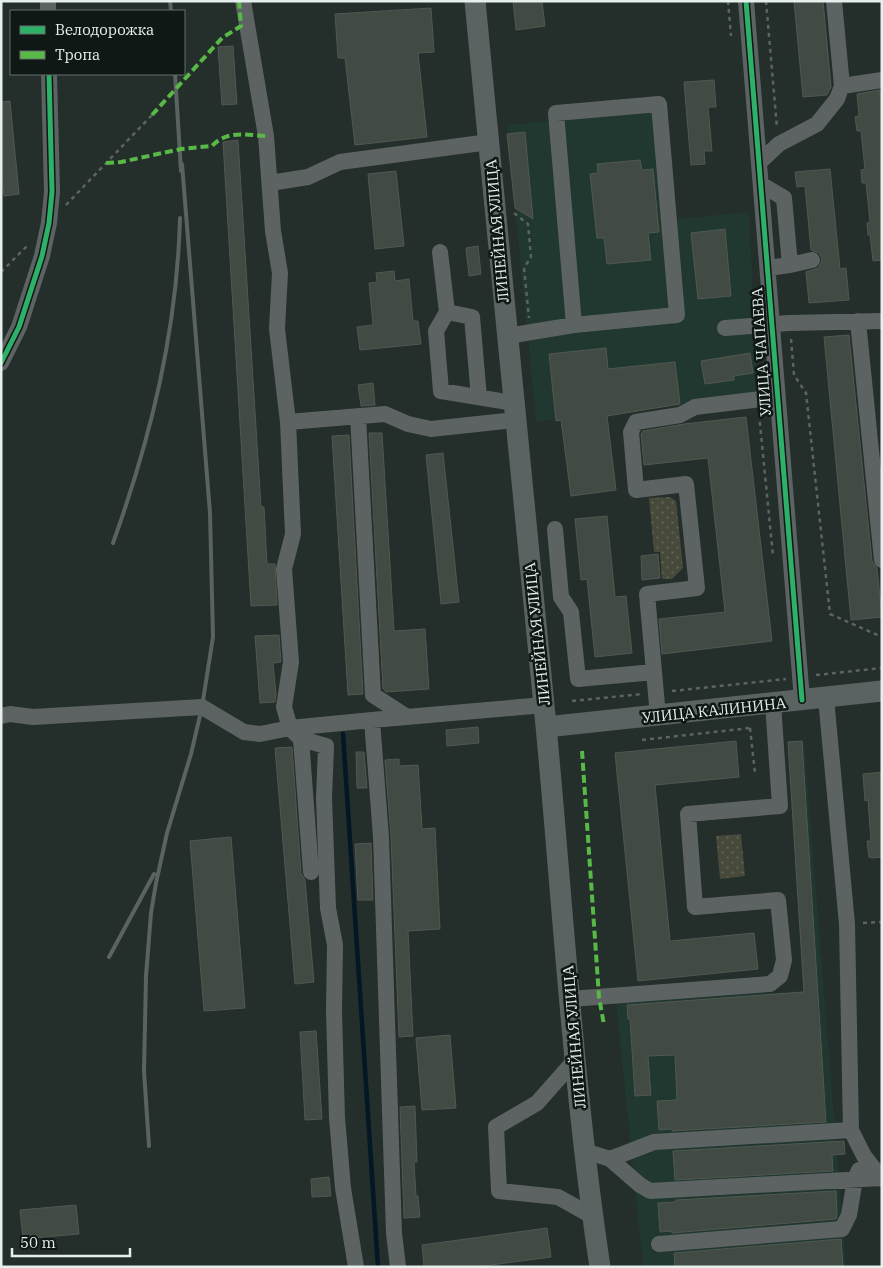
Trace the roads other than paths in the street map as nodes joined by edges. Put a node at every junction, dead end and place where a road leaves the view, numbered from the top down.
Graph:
1 (243, 1) edge
2 (476, 1) edge
3 (746, 1) edge
4 (834, 1) edge
5 (49, 75) edge
6 (882, 80) edge
7 (842, 86) junction
8 (489, 142) junction
9 (760, 162) junction
10 (270, 183) junction
11 (762, 185) junction
12 (440, 252) dead end
13 (812, 260) dead end
14 (790, 265) junction
15 (768, 268) junction
16 (447, 312) junction
17 (858, 321) junction
18 (882, 321) edge
19 (772, 323) junction
20 (574, 325) junction
21 (724, 328) dead end
22 (507, 336) junction
23 (1, 363) edge
24 (479, 397) junction
25 (777, 397) junction
26 (514, 412) junction
27 (358, 416) junction
28 (288, 422) junction
29 (554, 528) dead end
30 (882, 560) edge
31 (561, 597) junction
32 (533, 600) junction
33 (654, 672) junction
34 (882, 691) edge
35 (826, 698) junction
36 (802, 700) junction
37 (773, 703) junction
38 (544, 705) junction
39 (1, 716) edge
40 (658, 716) junction
41 (407, 717) junction
42 (372, 720) junction
43 (546, 727) junction
44 (295, 734) junction
45 (311, 872) dead end
46 (570, 999) junction
47 (576, 1060) junction
48 (851, 1130) junction
49 (585, 1151) junction
50 (864, 1156) junction
51 (610, 1159) junction
52 (881, 1178) edge
53 (855, 1179) junction
54 (592, 1216) junction
55 (660, 1244) dead end
56 (356, 1267) edge
57 (398, 1267) edge
58 (600, 1267) edge

1 - 10 street
2 - 8 main road, ЛИНЕЙНАЯ УЛИЦА
3 - 9 street, УЛИЦА ЧАПАЕВА
4 - 7 street
5 - 23 street
6 - 7 street
7 - 9 street
8 - 10 street
8 - 22 main road, ЛИНЕЙНАЯ УЛИЦА
9 - 11 street, УЛИЦА ЧАПАЕВА
10 - 28 street
11 - 14 street
11 - 15 street, УЛИЦА ЧАПАЕВА
12 - 16 street
13 - 14 street
14 - 15 street
15 - 19 street, УЛИЦА ЧАПАЕВА
16 - 24 street
16 - 24 street
17 - 18 street
17 - 19 street
17 - 30 street
19 - 21 street
19 - 25 street, УЛИЦА ЧАПАЕВА
20 - 20 street
20 - 22 street
22 - 26 main road, ЛИНЕЙНАЯ УЛИЦА
24 - 26 street
25 - 33 street
25 - 36 street, УЛИЦА ЧАПАЕВА
26 - 27 street
26 - 32 main road, ЛИНЕЙНАЯ УЛИЦА
27 - 28 street
27 - 41 street
28 - 44 street
29 - 31 street
31 - 32 street
31 - 33 street
32 - 38 main road, ЛИНЕЙНАЯ УЛИЦА
33 - 40 street
34 - 35 main road, УЛИЦА КАЛИНИНА
35 - 36 main road, УЛИЦА КАЛИНИНА
35 - 48 street
36 - 37 main road, УЛИЦА КАЛИНИНА
37 - 40 main road, УЛИЦА КАЛИНИНА
37 - 46 street
38 - 41 street
38 - 43 main road, ЛИНЕЙНАЯ УЛИЦА
39 - 44 street
40 - 43 main road, УЛИЦА КАЛИНИНА
41 - 42 street
42 - 44 street
42 - 57 street
43 - 46 main road, ЛИНЕЙНАЯ УЛИЦА
44 - 45 street
44 - 56 street
46 - 47 main road, ЛИНЕЙНАЯ УЛИЦА
47 - 49 main road, ЛИНЕЙНАЯ УЛИЦА
47 - 54 street
48 - 50 street
48 - 51 street
49 - 51 street
49 - 54 main road, ЛИНЕЙНАЯ УЛИЦА
50 - 52 street
50 - 53 street
51 - 53 street
52 - 53 street
53 - 55 street
54 - 58 main road, ЛИНЕЙНАЯ УЛИЦА

